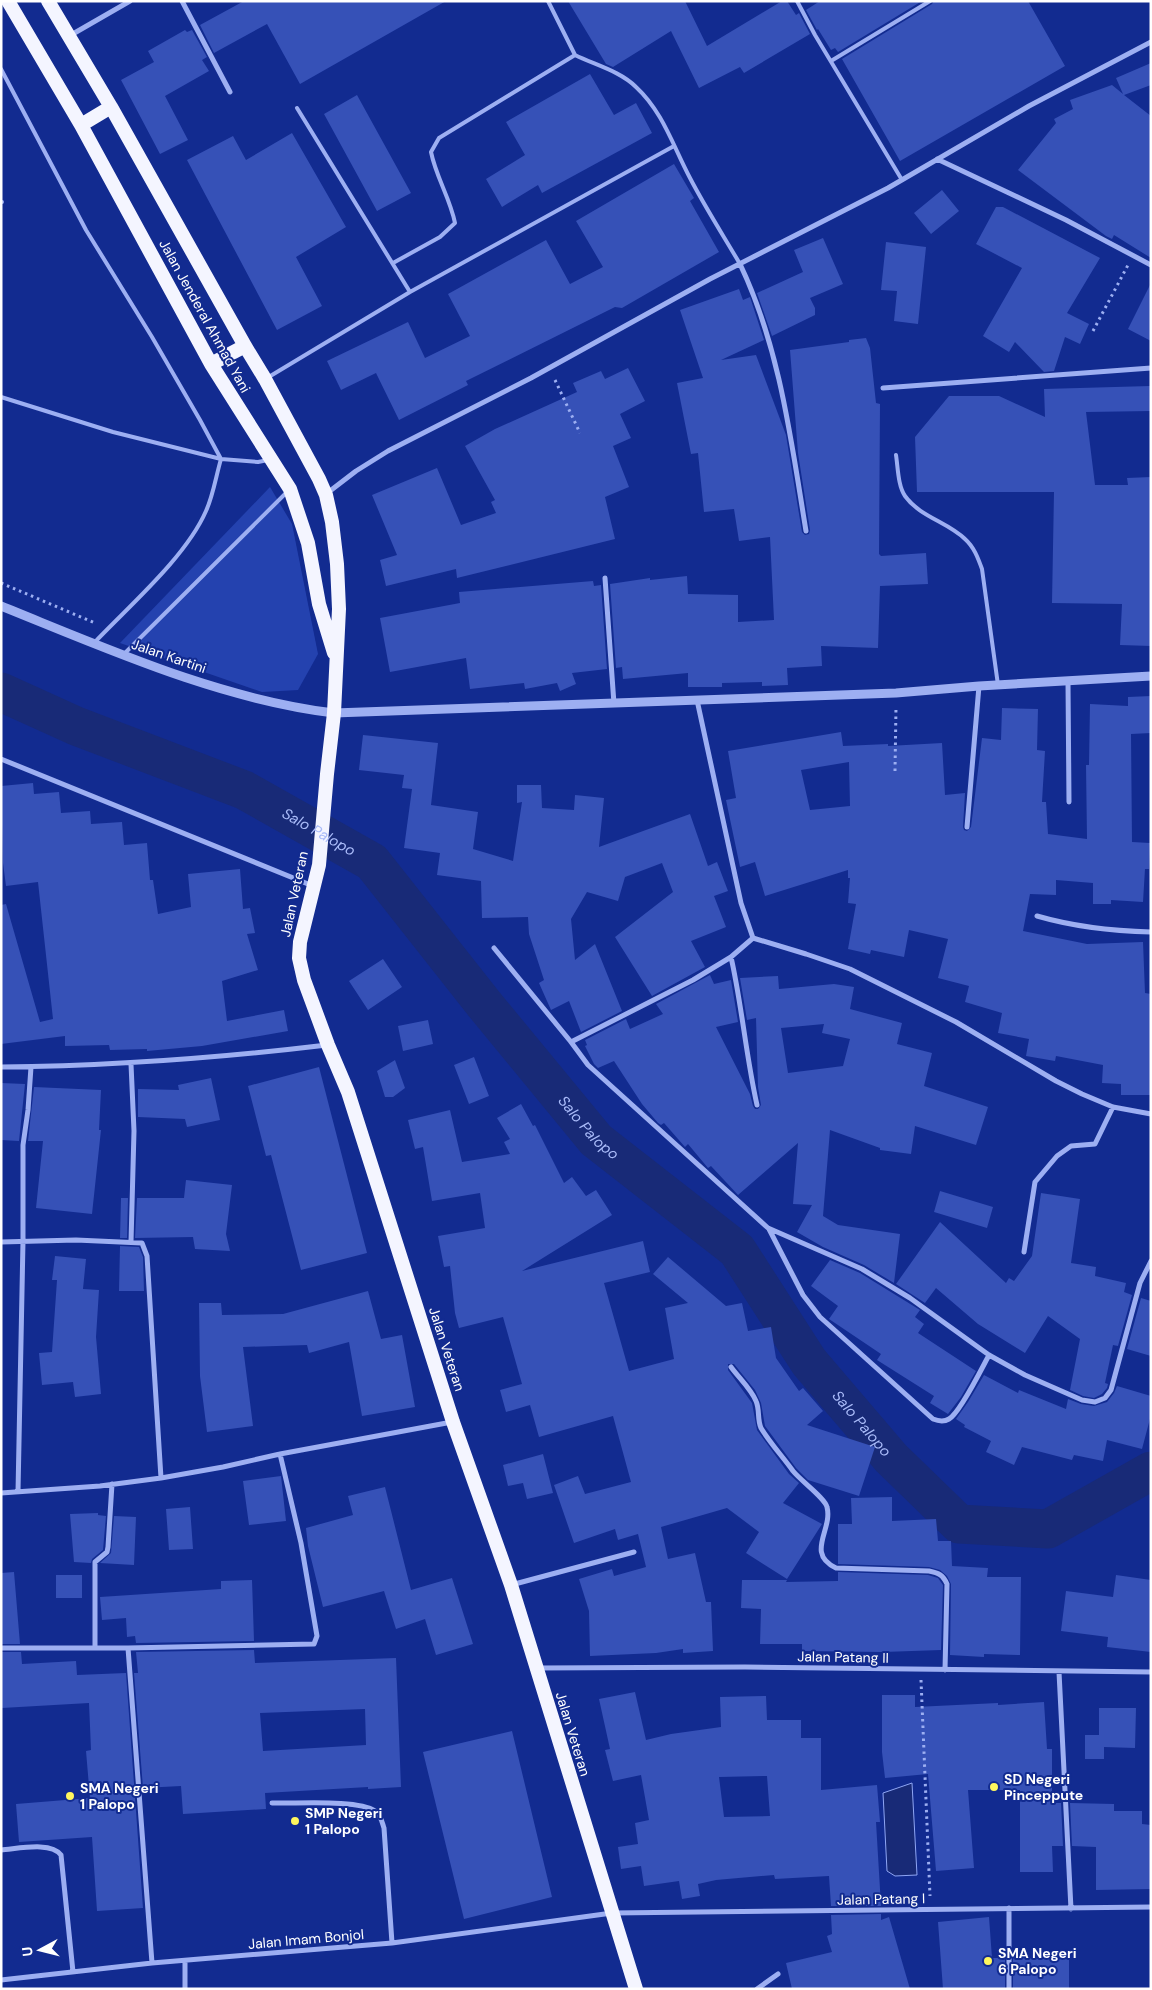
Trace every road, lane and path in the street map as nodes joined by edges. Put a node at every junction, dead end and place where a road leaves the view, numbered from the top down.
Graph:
1 (8, 1) edge
2 (48, 1) edge
3 (130, 1) edge
4 (182, 1) edge
5 (548, 1) edge
6 (798, 1) edge
7 (930, 1) edge
8 (68, 37) junction
9 (1151, 42) edge
10 (575, 55) junction
11 (830, 61) junction
12 (1, 69) edge
13 (230, 92) dead end
14 (111, 106) junction
15 (297, 108) dead end
16 (81, 125) junction
17 (674, 146) junction
18 (937, 159) junction
19 (902, 180) junction
20 (1133, 255) junction
21 (393, 263) junction
22 (740, 264) junction
23 (1151, 265) edge
24 (410, 292) junction
25 (1093, 331) dead end
26 (245, 346) junction
27 (211, 364) junction
28 (549, 368) junction
29 (1151, 368) edge
30 (265, 379) junction
31 (883, 388) dead end
32 (1, 397) edge
33 (580, 433) dead end
34 (896, 455) dead end
35 (221, 460) junction
36 (270, 460) junction
37 (290, 489) junction
38 (326, 495) junction
39 (806, 531) dead end
40 (605, 578) dead end
41 (1, 583) edge
42 (1, 606) edge
43 (108, 629) junction
44 (94, 643) junction
45 (123, 655) junction
46 (336, 661) junction
47 (1151, 676) edge
48 (1068, 682) junction
49 (998, 685) junction
50 (979, 686) junction
51 (896, 693) junction
52 (697, 700) junction
53 (614, 704) junction
54 (334, 712) junction
55 (1, 759) edge
56 (895, 771) dead end
57 (1069, 802) dead end
58 (967, 827) dead end
59 (314, 886) junction
60 (1036, 916) dead end
61 (1151, 932) edge
62 (753, 938) junction
63 (494, 948) dead end
64 (731, 957) junction
65 (570, 1042) junction
66 (328, 1045) junction
67 (131, 1064) junction
68 (1, 1067) edge
69 (31, 1067) junction
70 (757, 1105) dead end
71 (1113, 1107) junction
72 (1151, 1114) edge
73 (768, 1228) junction
74 (23, 1241) junction
75 (1, 1242) edge
76 (131, 1242) junction
77 (1024, 1252) dead end
78 (1151, 1261) edge
79 (989, 1355) junction
80 (732, 1367) dead end
81 (453, 1422) junction
82 (280, 1454) junction
83 (161, 1478) junction
84 (112, 1484) junction
85 (18, 1492) junction
86 (1, 1493) edge
87 (634, 1552) dead end
88 (510, 1585) junction
89 (95, 1647) junction
90 (1, 1648) edge
91 (128, 1648) junction
92 (535, 1668) junction
93 (920, 1670) junction
94 (945, 1670) junction
95 (1059, 1672) junction
96 (1151, 1672) edge
97 (272, 1803) dead end
98 (1, 1850) edge
99 (1151, 1907) edge
100 (1009, 1908) junction
101 (1070, 1909) junction
102 (930, 1910) junction
103 (612, 1913) junction
104 (392, 1943) junction
105 (185, 1961) junction
106 (152, 1963) junction
107 (73, 1972) junction
108 (778, 1974) dead end
109 (1, 1980) edge
110 (185, 1989) edge
111 (636, 1989) edge
112 (757, 1989) edge
113 (1009, 1989) edge

1 - 16 highway, Jalan Jenderal Ahmad Yani
2 - 8 highway, Jalan Jenderal Ahmad Yani
3 - 8 street
4 - 13 street
5 - 10 lane
6 - 11 lane
7 - 11 lane
8 - 14 highway, Jalan Jenderal Ahmad Yani
9 - 18 street
10 - 17 lane
10 - 21 lane
11 - 19 lane
12 - 35 lane
14 - 16 highway
14 - 26 highway, Jalan Jenderal Ahmad Yani
15 - 21 lane
16 - 27 highway, Jalan Jenderal Ahmad Yani
17 - 22 lane
17 - 24 lane
18 - 19 street
18 - 20 street
19 - 22 street
20 - 23 street
20 - 25 path
21 - 24 lane
22 - 28 street
22 - 39 street
24 - 30 lane
26 - 27 highway
26 - 30 highway, Jalan Jenderal Ahmad Yani
27 - 36 highway, Jalan Jenderal Ahmad Yani
28 - 33 path
28 - 38 street
29 - 31 street
30 - 38 highway, Jalan Jenderal Ahmad Yani
32 - 35 lane
34 - 49 lane
35 - 36 lane
35 - 43 lane
36 - 37 highway, Jalan Jenderal Ahmad Yani
37 - 45 lane
37 - 46 highway, Jalan Jenderal Ahmad Yani
38 - 46 highway, Jalan Jenderal Ahmad Yani
40 - 53 street
41 - 43 path
42 - 44 street, Jalan Kartini
43 - 44 lane
44 - 45 street, Jalan Kartini
45 - 54 street, Jalan Kartini
46 - 54 highway, Jalan Jenderal Ahmad Yani
47 - 48 street, Jalan Kartini
48 - 49 street, Jalan Kartini
48 - 57 street
49 - 50 street, Jalan Kartini
50 - 51 street, Jalan Kartini
50 - 58 street
51 - 52 street, Jalan Kartini
51 - 56 path
52 - 53 street, Jalan Kartini
52 - 62 street
53 - 54 street, Jalan Kartini
54 - 59 highway, Jalan Veteran
55 - 59 street
59 - 66 highway, Jalan Veteran
60 - 61 street
62 - 64 street
62 - 71 street
63 - 65 street
64 - 65 street
64 - 70 street
65 - 73 street
66 - 67 street
66 - 81 highway, Jalan Veteran
67 - 69 street
67 - 76 street
68 - 69 street
69 - 74 street
71 - 72 street
71 - 77 street
73 - 79 street
73 - 79 street
74 - 75 street
74 - 76 street
74 - 85 street
76 - 83 street
78 - 79 street
80 - 94 street
81 - 82 street
81 - 88 highway, Jalan Veteran
82 - 83 street
82 - 91 street
83 - 84 street
84 - 85 street
84 - 89 street
85 - 86 street
87 - 88 street
88 - 92 highway, Jalan Veteran
89 - 90 street
89 - 91 street
91 - 106 street
92 - 93 street, Jalan Patang II
92 - 103 highway, Jalan Veteran
93 - 94 street, Jalan Patang II
93 - 102 path
94 - 95 street, Jalan Patang II
95 - 96 street, Jalan Patang II
95 - 101 street
97 - 104 street
98 - 107 street
99 - 101 street, Jalan Patang I
100 - 101 street, Jalan Patang I
100 - 102 street, Jalan Patang I
100 - 113 street
102 - 103 street, Jalan Patang I
103 - 104 street, Jalan Imam Bonjol
103 - 111 highway, Jalan Veteran
104 - 105 street, Jalan Imam Bonjol
105 - 106 street, Jalan Imam Bonjol
105 - 110 street
106 - 107 street, Jalan Imam Bonjol
107 - 109 street, Jalan Imam Bonjol
108 - 112 street

